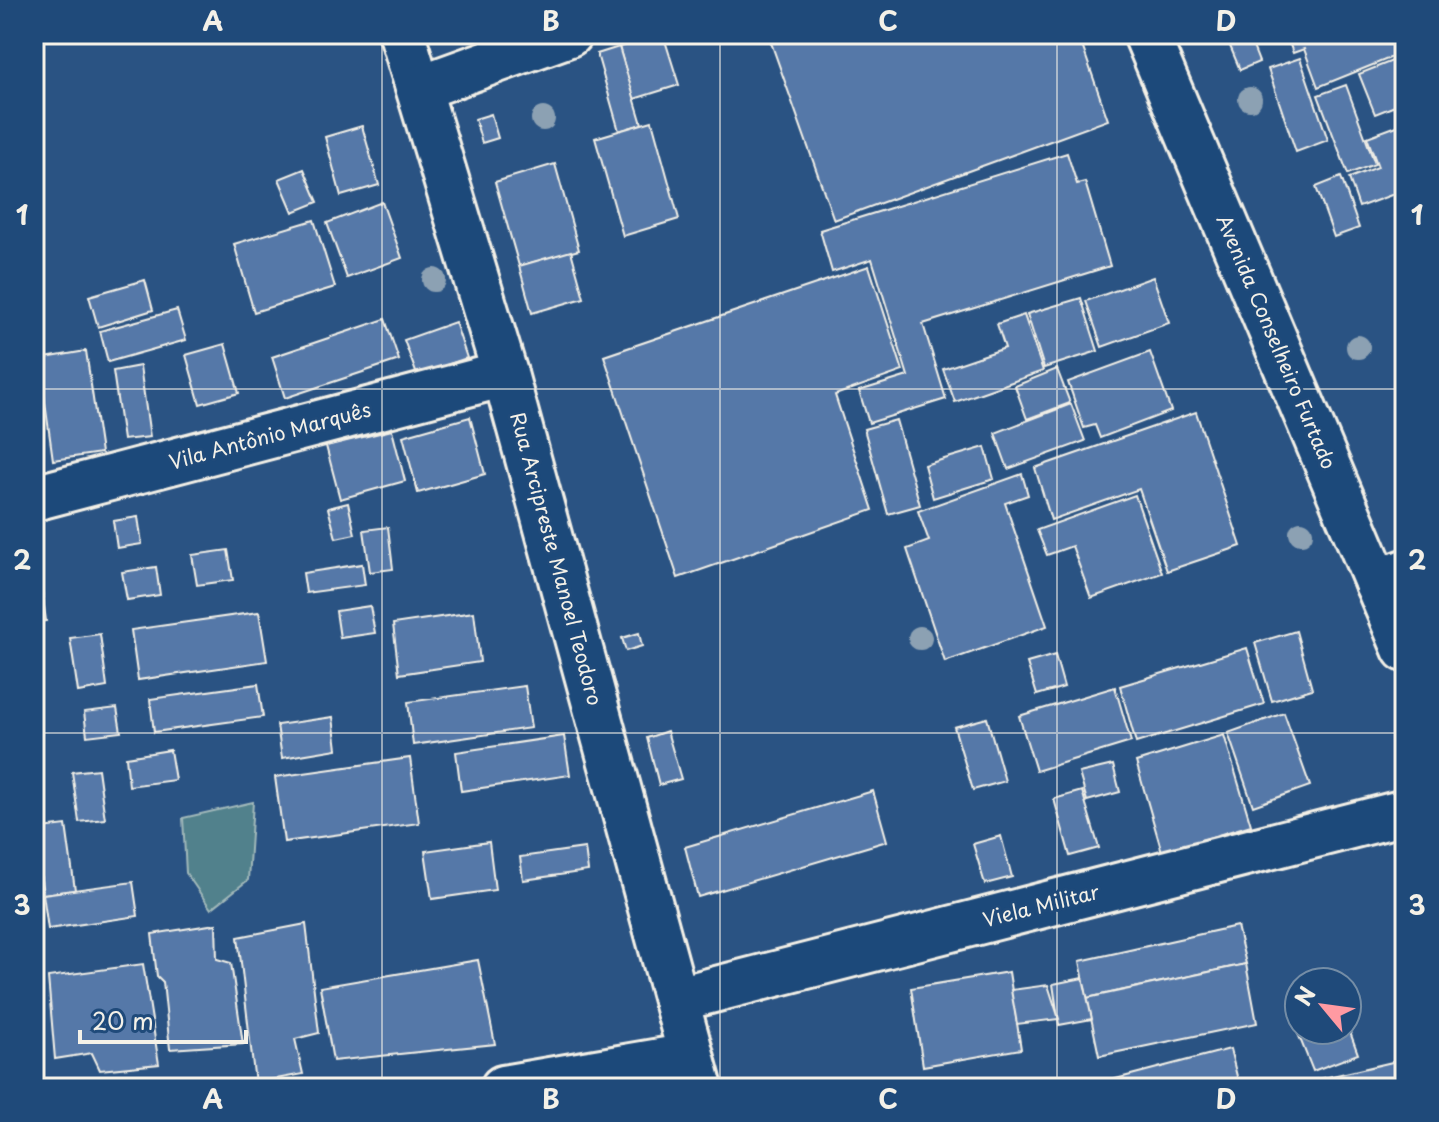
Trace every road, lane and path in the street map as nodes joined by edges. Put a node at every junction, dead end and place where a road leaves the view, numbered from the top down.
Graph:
1 (402, 34) edge
2 (569, 34) edge
3 (1146, 34) edge
4 (419, 88) junction
5 (505, 374) junction
6 (34, 498) edge
7 (1391, 578) edge
8 (1405, 649) edge
9 (1405, 812) edge
10 (678, 999) junction
11 (695, 1072) edge
12 (503, 1088) edge

1 - 4 street, Rua Arcipreste Manoel Teodoro
2 - 4 street
3 - 7 street, Avenida Conselheiro Furtado
4 - 5 street, Rua Arcipreste Manoel Teodoro
5 - 6 street, Vila Antônio Marquês
5 - 10 street, Rua Arcipreste Manoel Teodoro
7 - 8 street, Avenida Conselheiro Furtado
9 - 10 street, Viela Militar
10 - 11 street, Rua Arcipreste Manoel Teodoro
11 - 12 street

